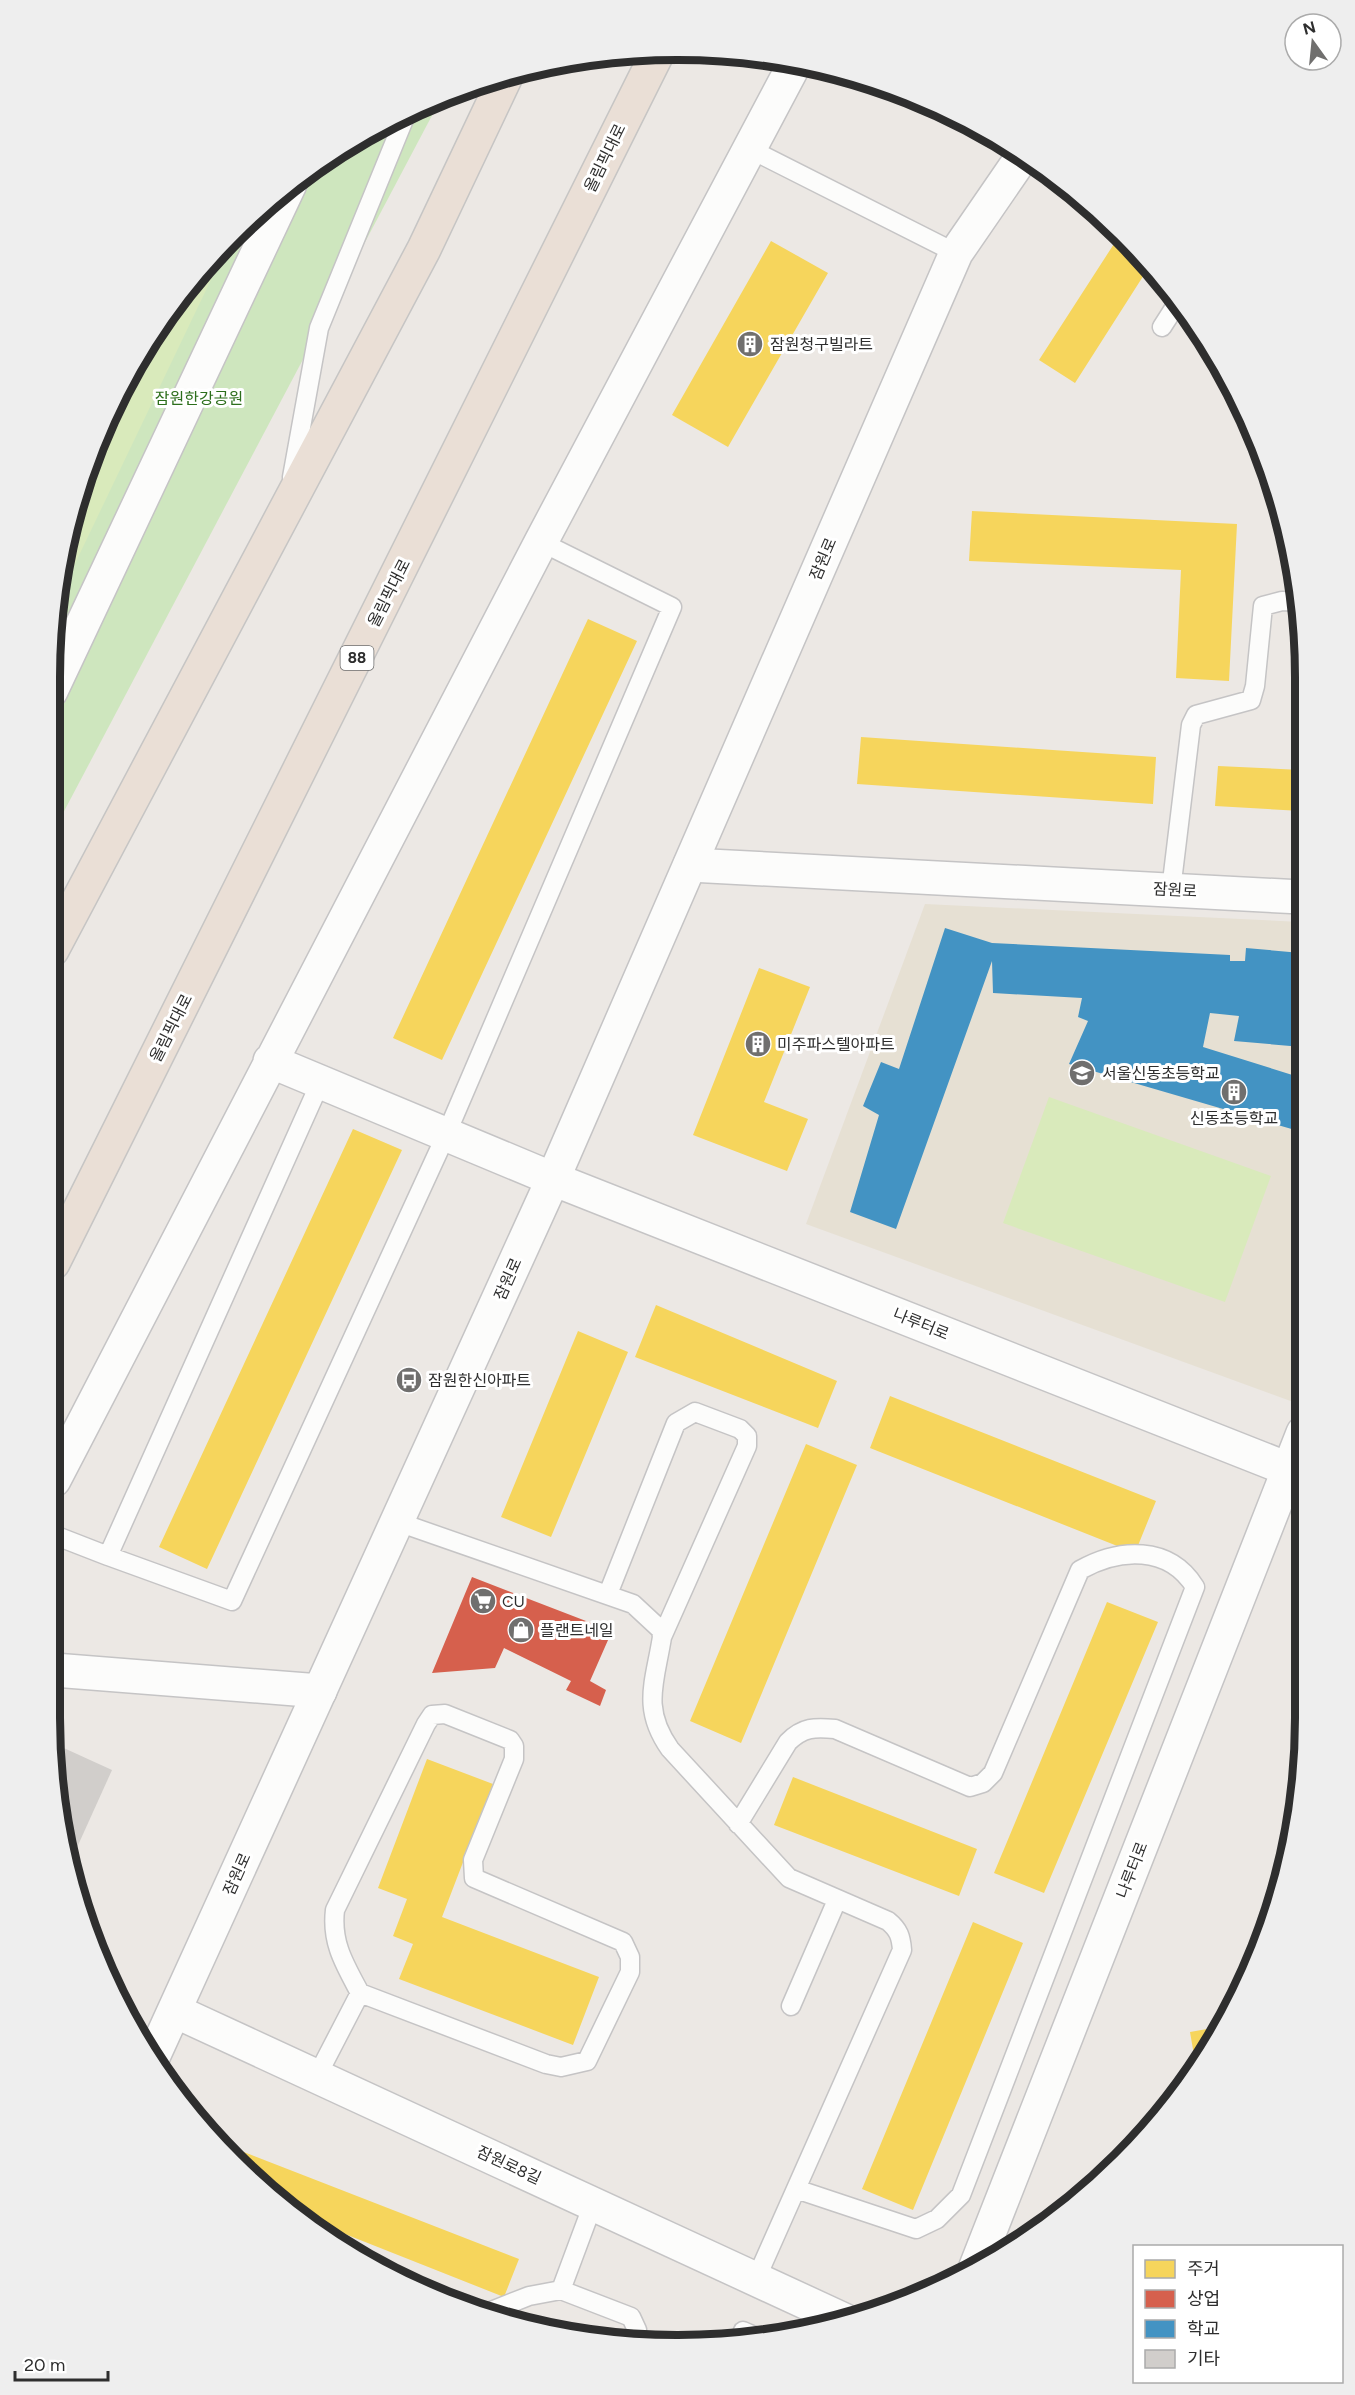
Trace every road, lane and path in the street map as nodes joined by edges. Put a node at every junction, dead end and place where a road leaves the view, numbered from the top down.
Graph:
1 (654, 61) edge
2 (791, 71) edge
3 (501, 86) edge
4 (400, 126) edge
5 (748, 148) junction
6 (1018, 162) edge
7 (280, 205) edge
8 (956, 253) junction
9 (1173, 310) edge
10 (1162, 327) dead end
11 (287, 507) junction
12 (541, 542) junction
13 (1290, 602) edge
14 (60, 673) edge
15 (690, 865) junction
16 (1171, 890) junction
17 (1295, 897) edge
18 (60, 935) edge
19 (270, 1061) junction
20 (320, 1083) junction
21 (446, 1135) junction
22 (554, 1179) junction
23 (60, 1249) edge
24 (60, 1468) edge
25 (1295, 1472) edge
26 (1295, 1474) edge
27 (398, 1521) junction
28 (60, 1537) edge
29 (108, 1556) junction
30 (608, 1594) junction
31 (662, 1637) junction
32 (60, 1670) edge
33 (320, 1691) junction
34 (738, 1824) junction
35 (837, 1900) junction
36 (360, 1994) junction
37 (791, 2006) dead end
38 (174, 2011) junction
39 (157, 2049) edge
40 (317, 2076) junction
41 (796, 2188) junction
42 (593, 2204) junction
43 (981, 2255) edge
44 (756, 2279) junction
45 (561, 2290) junction
46 (498, 2308) edge
47 (833, 2315) edge
48 (635, 2334) edge

1 - 23 highway, 올림픽대로 / 88
2 - 5 street
3 - 11 highway
4 - 11 lane
5 - 8 lane
5 - 12 street
6 - 8 street, 잠원로
7 - 14 street
8 - 15 street, 잠원로
9 - 10 lane
11 - 18 highway
12 - 19 street
12 - 21 lane
13 - 16 lane
15 - 16 street, 잠원로
15 - 22 street, 잠원로
16 - 17 street, 잠원로
19 - 20 street, 나루터로
19 - 24 street
20 - 21 street, 나루터로
20 - 29 lane
21 - 22 street, 나루터로
21 - 29 lane
22 - 25 street, 나루터로
22 - 27 street, 잠원로
26 - 43 street, 나루터로
27 - 30 lane
27 - 33 street, 잠원로
28 - 29 lane
30 - 31 lane
30 - 31 lane
31 - 34 lane
32 - 33 street
33 - 38 street, 잠원로
34 - 35 lane
34 - 41 lane
35 - 37 lane
35 - 41 lane
36 - 36 lane
36 - 40 lane
38 - 39 street, 잠원로
38 - 40 street, 잠원로8길
40 - 42 street, 잠원로8길
41 - 44 lane
42 - 44 street, 잠원로8길
42 - 45 lane
44 - 47 street, 잠원로8길
45 - 46 lane
45 - 48 lane

